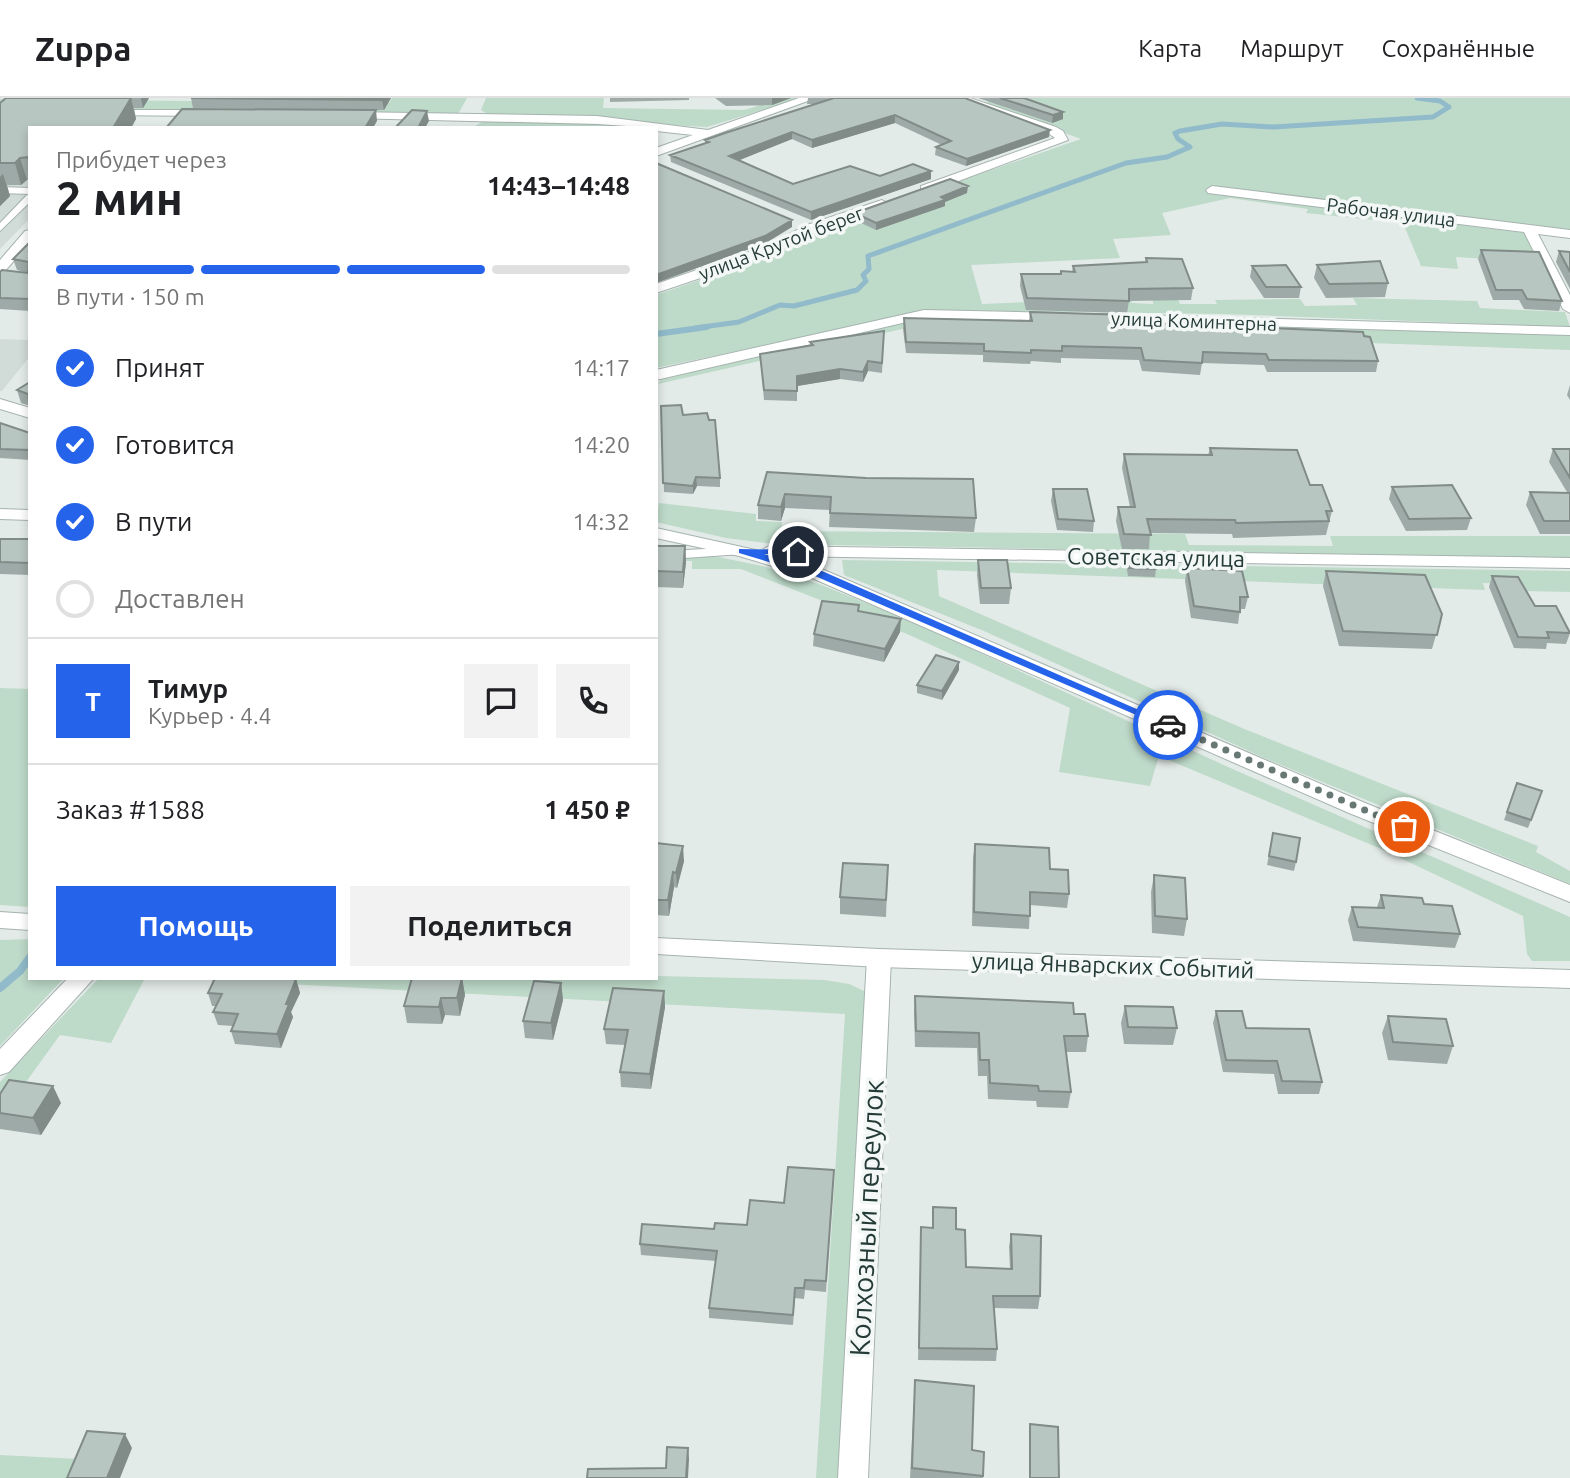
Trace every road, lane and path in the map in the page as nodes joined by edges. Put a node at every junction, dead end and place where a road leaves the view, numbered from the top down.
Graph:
1 (810, 98) edge
2 (959, 98) edge
3 (464, 112) junction
4 (95, 113) edge
5 (136, 113) junction
6 (217, 114) edge
7 (340, 115) edge
8 (125, 126) edge
9 (455, 126) edge
10 (648, 126) edge
11 (658, 127) edge
12 (707, 133) junction
13 (658, 151) edge
14 (0, 190) edge
15 (1212, 190) dead end
16 (28, 191) edge
17 (915, 193) edge
18 (28, 199) edge
19 (889, 202) edge
20 (0, 228) edge
21 (1529, 230) junction
22 (1570, 234) edge
23 (28, 236) edge
24 (0, 268) edge
25 (0, 274) edge
26 (15, 279) edge
27 (658, 288) edge
28 (1570, 309) edge
29 (1570, 331) edge
30 (658, 375) edge
31 (0, 404) edge
32 (28, 412) edge
33 (0, 514) edge
34 (28, 515) edge
35 (658, 533) edge
36 (743, 551) junction
37 (663, 554) edge
38 (1570, 563) edge
39 (1570, 894) edge
40 (0, 920) edge
41 (28, 922) edge
42 (658, 946) edge
43 (879, 957) junction
44 (1570, 979) edge
45 (80, 980) edge
46 (0, 1065) edge
47 (853, 1478) edge

1 - 12 street
2 - 17 street
3 - 7 street
3 - 9 street
3 - 10 street
4 - 5 street
5 - 6 street
5 - 8 street
11 - 12 street
12 - 13 street
14 - 16 lane
15 - 21 street, Рабочая улица
18 - 20 lane
19 - 27 street, улица Крутой берег
21 - 22 street, Рабочая улица
21 - 28 street
23 - 24 street
25 - 26 street
29 - 30 street, улица Коминтерна
31 - 32 street
33 - 34 street
35 - 36 street
36 - 37 lane
36 - 38 street, Советская улица
36 - 39 street
40 - 41 street
42 - 43 street, улица Январских Событий
43 - 44 street, улица Январских Событий
43 - 47 street, Колхозный переулок
45 - 46 street

